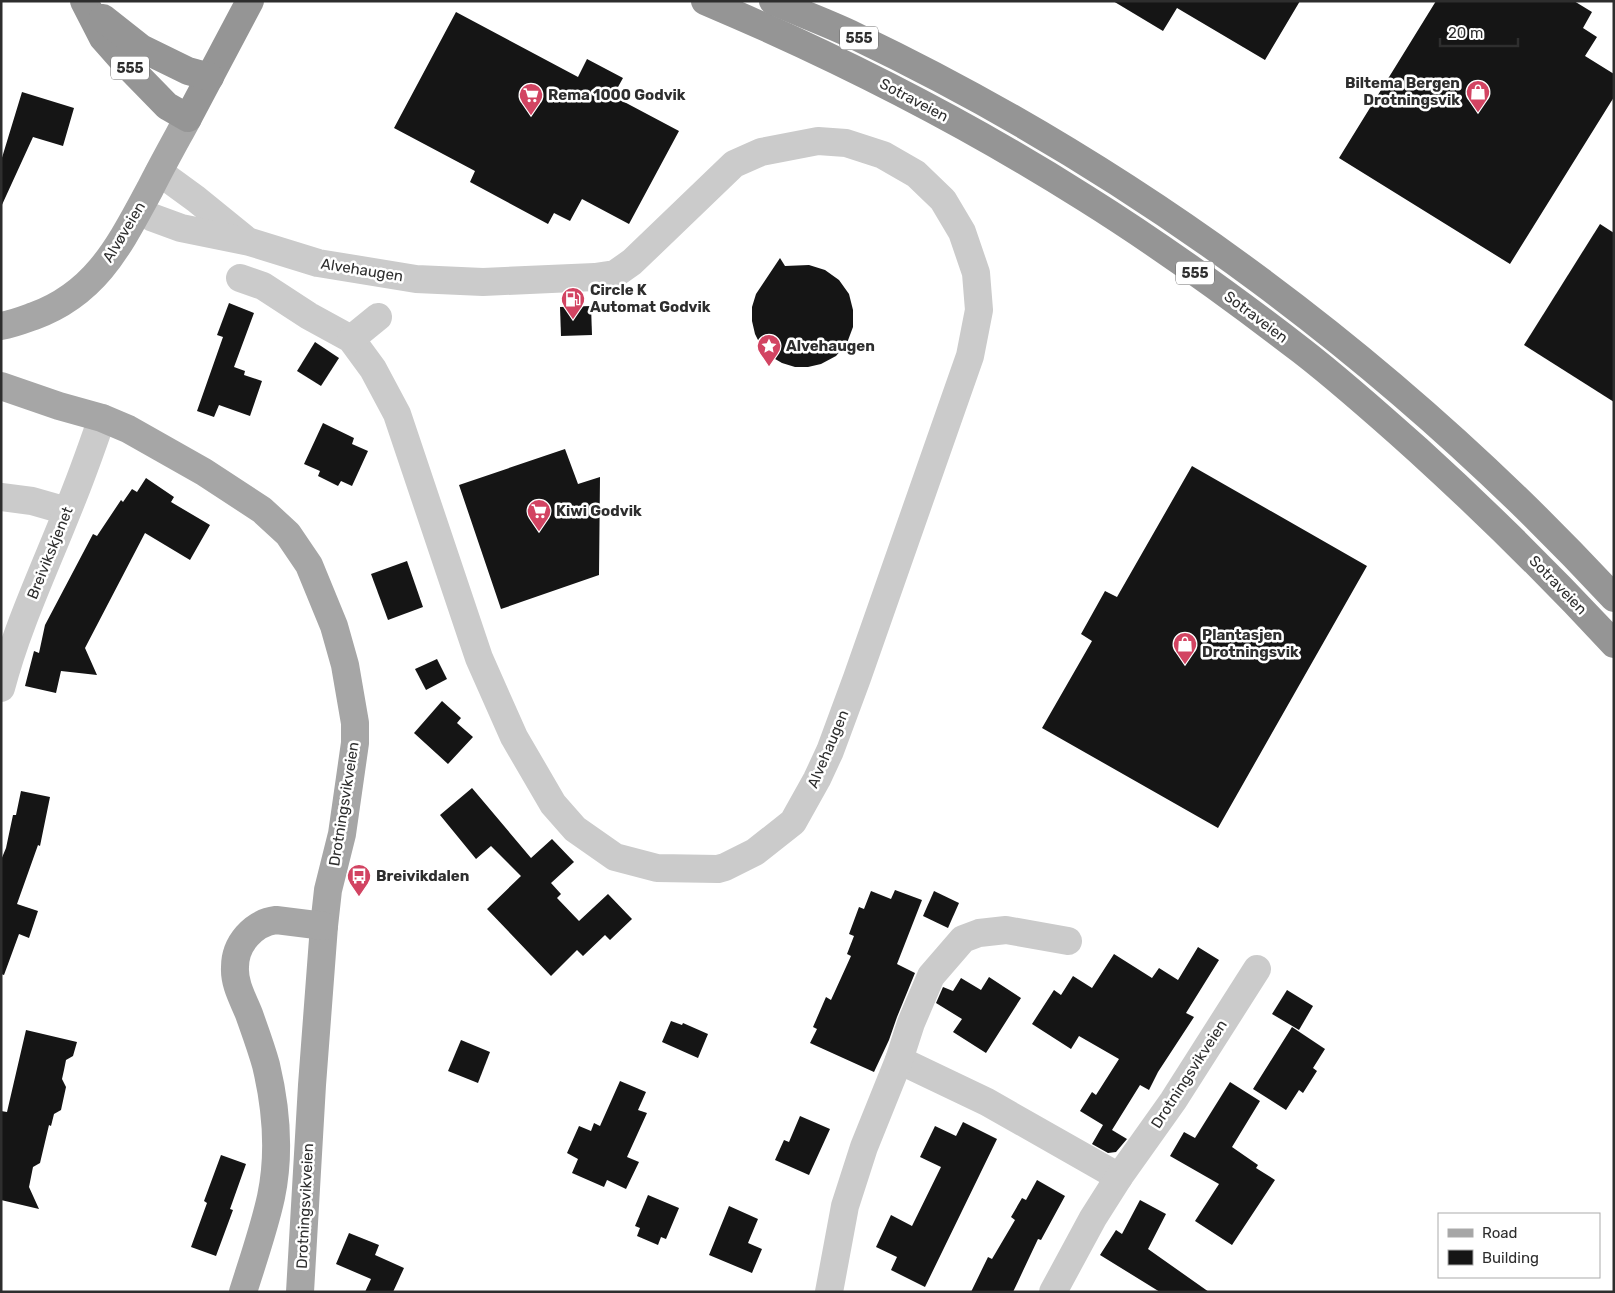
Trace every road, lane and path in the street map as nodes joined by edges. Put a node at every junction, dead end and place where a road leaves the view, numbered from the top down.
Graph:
1 (250, 1) edge
2 (705, 1) edge
3 (773, 1) edge
4 (85, 3) edge
5 (210, 77) junction
6 (188, 118) junction
7 (159, 172) junction
8 (138, 210) junction
9 (250, 242) junction
10 (240, 278) dead end
11 (378, 317) dead end
12 (1, 326) edge
13 (351, 339) junction
14 (1, 386) edge
15 (102, 418) junction
16 (1, 497) edge
17 (68, 511) junction
18 (1614, 598) edge
19 (1614, 644) edge
20 (1, 688) edge
21 (324, 926) junction
22 (1068, 941) dead end
23 (1256, 969) dead end
24 (899, 1060) junction
25 (1119, 1177) junction
26 (243, 1292) edge
27 (300, 1292) edge
28 (830, 1292) edge
29 (1053, 1292) edge

1 - 5 highway
2 - 19 highway, Sotraveien / 555
3 - 18 highway, Sotraveien / 555
4 - 5 highway, 555
4 - 6 highway, 555
5 - 6 highway
6 - 7 main road, Alvøveien
7 - 8 main road, Alvøveien
7 - 9 street, Alvehaugen
8 - 9 street, Alvehaugen
8 - 12 main road, Alvøveien
9 - 13 street, Alvehaugen
10 - 13 street, Alvehaugen
11 - 13 street
14 - 15 main road, Drotningsvikveien
15 - 17 street, Breivikskjenet
15 - 21 main road, Drotningsvikveien
16 - 17 street
17 - 20 street, Breivikskjenet
21 - 26 main road
21 - 27 main road, Drotningsvikveien
22 - 24 street
23 - 25 street, Drotningsvikveien
24 - 25 street
24 - 28 street
25 - 29 street, Drotningsvikveien

